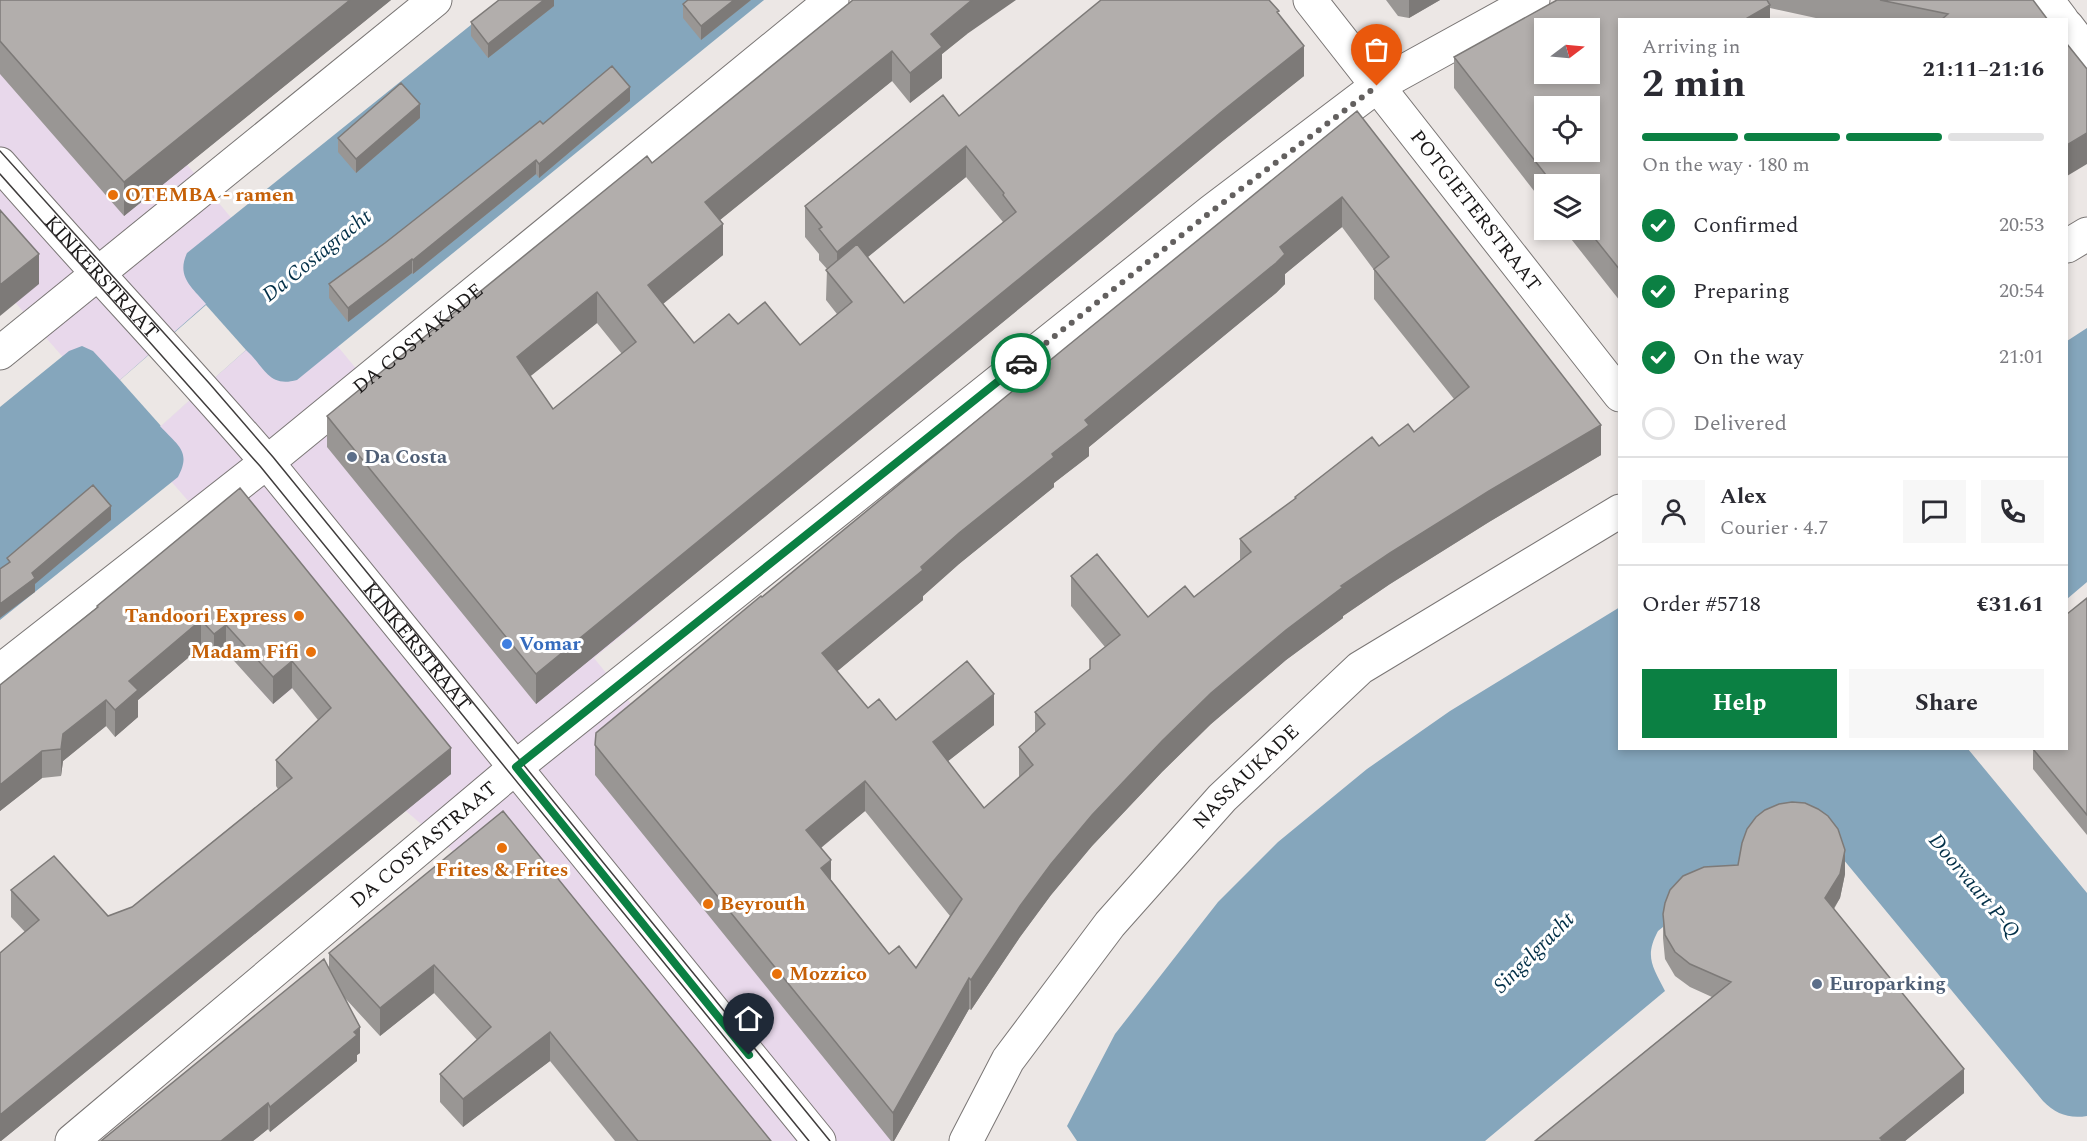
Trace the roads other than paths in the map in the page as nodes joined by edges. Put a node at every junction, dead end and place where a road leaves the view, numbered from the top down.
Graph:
1 (435, 0) edge
2 (832, 0) edge
3 (1311, 0) edge
4 (1533, 0) edge
5 (2047, 0) edge
6 (2060, 18) edge
7 (2068, 27) edge
8 (2087, 52) edge
9 (1377, 86) junction
10 (0, 164) edge
11 (2087, 234) edge
12 (2068, 245) edge
13 (97, 273) junction
14 (0, 353) edge
15 (1618, 392) edge
16 (266, 461) junction
17 (1618, 512) edge
18 (0, 671) edge
19 (516, 767) junction
20 (72, 1141) edge
21 (819, 1141) edge
22 (966, 1141) edge

1 - 13 street
2 - 16 street, DA COSTAKADE
3 - 9 street, POTGIETERSTRAAT
4 - 9 street, DA COSTASTRAAT
5 - 6 street
7 - 8 street
9 - 15 street, POTGIETERSTRAAT
9 - 19 street, DA COSTASTRAAT
10 - 13 street, KINKERSTRAAT
11 - 12 street
13 - 14 street
13 - 16 street, KINKERSTRAAT
16 - 18 street, DA COSTAKADE
16 - 19 street, KINKERSTRAAT
17 - 22 street, NASSAUKADE
19 - 20 street, DA COSTASTRAAT
19 - 21 street, KINKERSTRAAT

